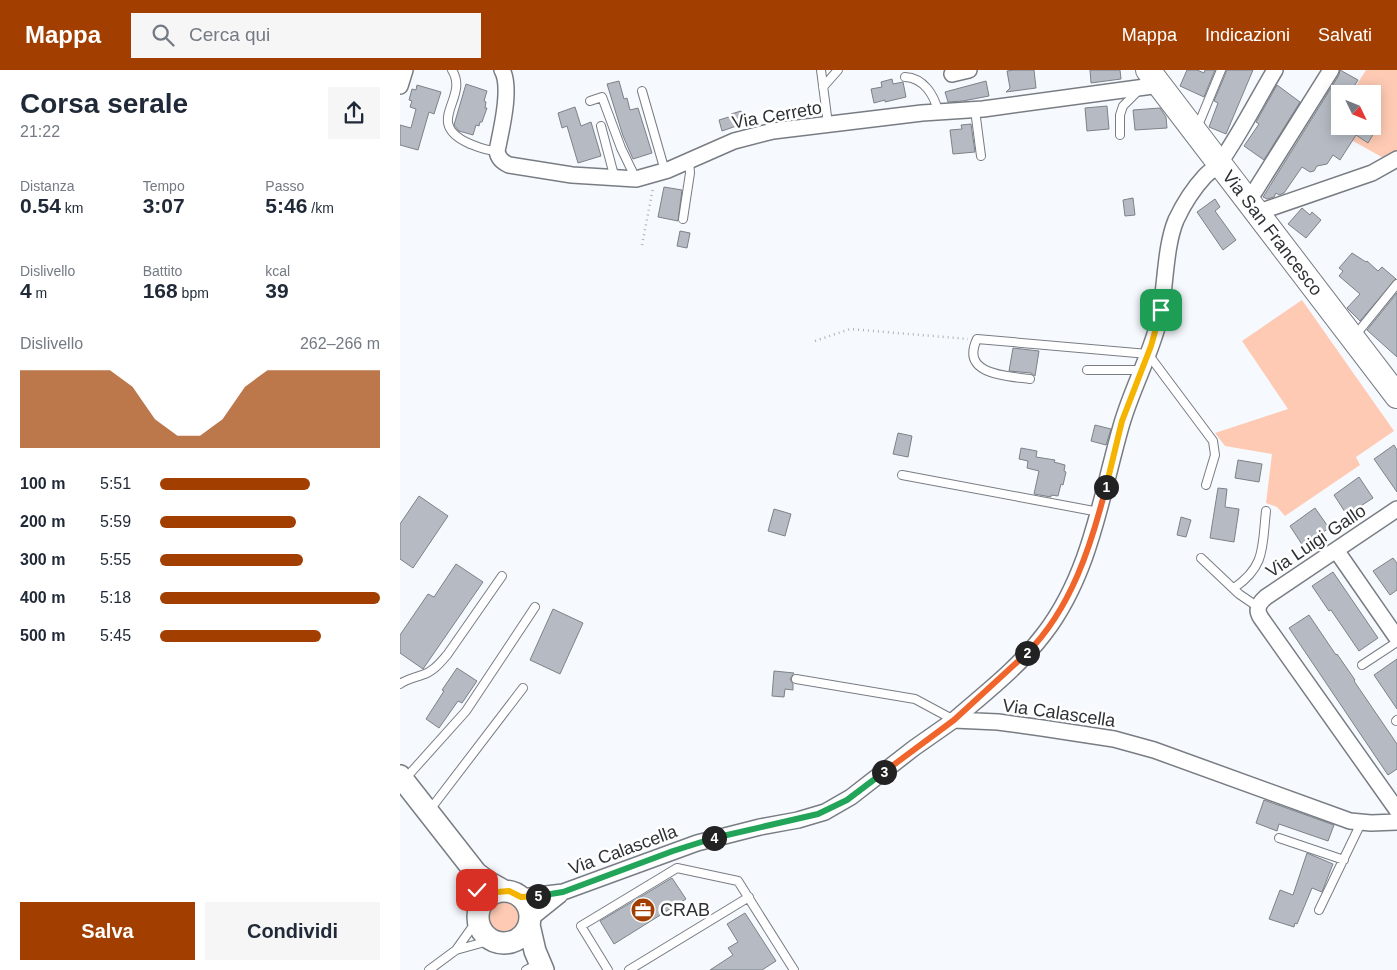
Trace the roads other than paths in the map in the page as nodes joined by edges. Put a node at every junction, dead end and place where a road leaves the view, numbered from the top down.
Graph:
1 (405, 70) edge
2 (452, 70) edge
3 (502, 70) edge
4 (821, 70) edge
5 (838, 70) edge
6 (969, 70) edge
7 (1221, 70) edge
8 (1275, 70) edge
9 (1330, 70) edge
10 (952, 74) dead end
11 (905, 77) dead end
12 (1150, 80) edge
13 (400, 86) edge
14 (823, 87) junction
15 (642, 91) dead end
16 (590, 101) dead end
17 (975, 110) junction
18 (938, 112) junction
19 (828, 124) junction
20 (601, 126) dead end
21 (1196, 132) junction
22 (1120, 135) dead end
23 (497, 151) junction
24 (981, 156) dead end
25 (1397, 159) edge
26 (689, 160) junction
27 (1220, 163) junction
28 (660, 173) junction
29 (615, 179) junction
30 (636, 179) junction
31 (1252, 208) junction
32 (683, 219) dead end
33 (1397, 284) edge
34 (1353, 338) junction
35 (1148, 354) junction
36 (1087, 370) dead end
37 (1141, 370) junction
38 (1030, 379) dead end
39 (1395, 388) edge
40 (902, 475) dead end
41 (1206, 485) dead end
42 (1397, 509) edge
43 (1266, 511) dead end
44 (1099, 512) junction
45 (1336, 550) junction
46 (1201, 558) dead end
47 (502, 576) dead end
48 (1234, 588) junction
49 (1258, 606) junction
50 (535, 608) dead end
51 (1397, 638) edge
52 (1397, 642) edge
53 (1362, 665) dead end
54 (796, 679) dead end
55 (400, 684) edge
56 (523, 688) dead end
57 (954, 720) junction
58 (402, 778) edge
59 (1397, 810) edge
60 (427, 813) junction
61 (1397, 822) edge
62 (1362, 823) junction
63 (1279, 838) dead end
64 (464, 859) junction
65 (1344, 860) junction
66 (563, 892) junction
67 (513, 894) junction
68 (749, 897) junction
69 (1319, 910) dead end
70 (479, 913) junction
71 (529, 922) junction
72 (496, 941) junction
73 (456, 950) junction
74 (533, 969) edge
75 (429, 970) edge
76 (608, 970) edge
77 (629, 970) edge
78 (794, 970) edge

1 - 13 street
2 - 23 lane
3 - 23 street
4 - 14 lane
5 - 14 lane
6 - 10 street
7 - 21 lane
8 - 27 street
9 - 31 street
11 - 18 lane
12 - 17 street, Via Cerreto
12 - 21 main road, Via San Francesco
12 - 22 lane
14 - 19 lane
15 - 28 lane
16 - 30 lane
17 - 18 street, Via Cerreto
17 - 24 lane
18 - 19 street, Via Cerreto
19 - 26 street, Via Cerreto
20 - 29 lane
21 - 27 main road, Via San Francesco
23 - 29 street, Via Cerreto
25 - 31 street
26 - 28 street, Via Cerreto
26 - 32 lane
27 - 31 main road, Via San Francesco
27 - 35 street
28 - 30 street, Via Cerreto
29 - 30 street, Via Cerreto
31 - 34 main road, Via San Francesco
33 - 34 lane
34 - 39 main road, Via San Francesco
35 - 37 street
35 - 38 lane
35 - 41 lane
36 - 37 lane
37 - 44 street
40 - 44 lane
42 - 45 street, Via Luigi Gallo
43 - 48 lane
44 - 57 street
45 - 49 street, Via Luigi Gallo
45 - 51 street
46 - 48 lane
47 - 55 lane
48 - 49 lane
49 - 59 street
50 - 58 lane
52 - 53 lane
54 - 57 lane
56 - 60 lane
57 - 62 street, Via Calascella
57 - 66 street, Via Calascella
58 - 60 main road
60 - 64 main road
61 - 62 street, Via Calascella
62 - 65 lane
63 - 65 lane
64 - 67 main road
64 - 70 main road
65 - 69 lane
66 - 67 street, Via Calascella
66 - 71 street, Via Calascella
67 - 70 main road
67 - 71 main road
68 - 76 lane
68 - 77 lane
68 - 78 lane
70 - 72 main road
70 - 73 lane
71 - 72 main road
71 - 74 main road
72 - 73 lane
72 - 74 main road
73 - 75 lane

